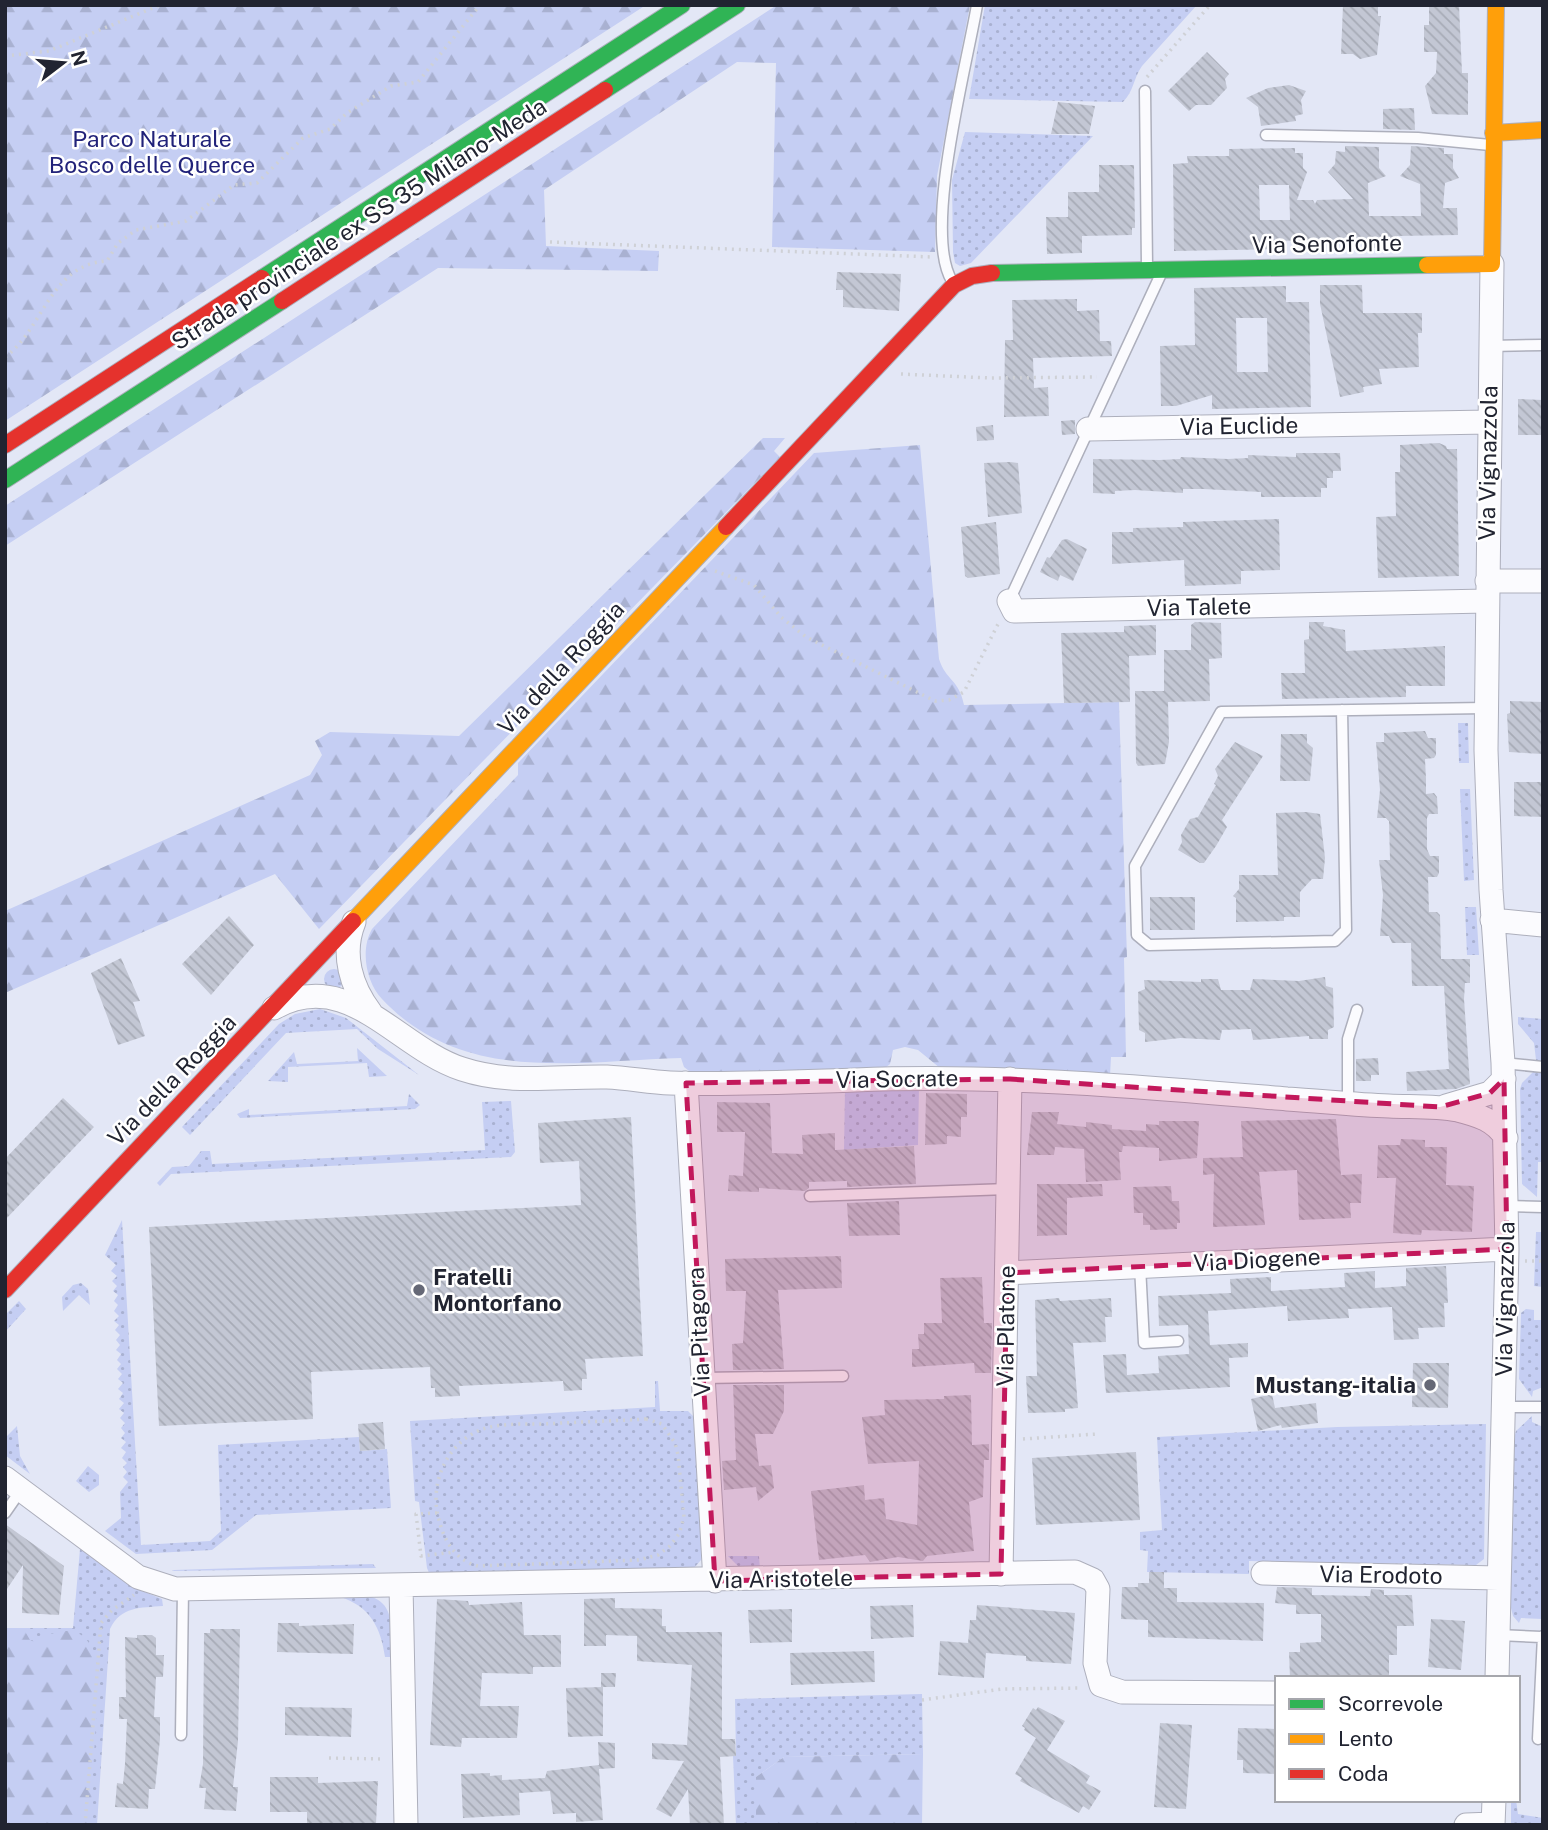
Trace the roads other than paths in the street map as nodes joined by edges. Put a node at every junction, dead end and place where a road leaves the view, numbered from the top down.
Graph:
1 (682, 5) edge
2 (737, 5) edge
3 (977, 5) edge
4 (1496, 5) edge
5 (1145, 90) road end
6 (1543, 130) edge
7 (1266, 135) dead end
8 (1493, 139) junction
9 (1492, 264) junction
10 (1155, 270) junction
11 (954, 285) junction
12 (1543, 345) edge
13 (1490, 346) junction
14 (1489, 422) junction
15 (1088, 429) junction
16 (5, 444) edge
17 (5, 480) edge
18 (1543, 581) edge
19 (1486, 591) junction
20 (1009, 601) joint
21 (1486, 708) junction
22 (1342, 710) junction
23 (1492, 920) junction
24 (354, 921) junction
25 (1543, 925) edge
26 (318, 959) junction
27 (348, 960) junction
28 (327, 997) junction
29 (271, 1009) junction
30 (1357, 1010) dead end
31 (372, 1013) junction
32 (1543, 1066) edge
33 (1504, 1071) junction
34 (1010, 1079) junction
35 (686, 1083) junction
36 (1348, 1104) junction
37 (1440, 1107) junction
38 (1506, 1138) junction
39 (1008, 1189) junction
40 (810, 1196) dead end
41 (1507, 1206) junction
42 (1543, 1207) edge
43 (1514, 1255) junction
44 (1140, 1266) junction
45 (1007, 1273) junction
46 (5, 1290) edge
47 (1178, 1341) dead end
48 (843, 1376) dead end
49 (702, 1378) junction
50 (1503, 1406) junction
51 (1543, 1407) edge
52 (13, 1484) edge
53 (5, 1513) edge
54 (1263, 1573) dead end
55 (1001, 1574) junction
56 (1499, 1578) junction
57 (715, 1581) junction
58 (401, 1585) junction
59 (184, 1589) junction
60 (1498, 1635) junction
61 (1542, 1636) edge
62 (1497, 1676) edge
63 (1275, 1693) edge
64 (181, 1735) dead end
65 (1538, 1739) dead end
66 (1494, 1802) edge
67 (1493, 1824) edge
68 (406, 1825) edge
69 (1466, 1825) edge

1 - 16 main road, Strada provinciale ex SS 35 Milano-Meda
2 - 17 main road, Strada provinciale ex SS 35 Milano-Meda
3 - 11 lane
4 - 8 main road, Via Vignazzola
5 - 10 lane
6 - 8 main road
7 - 8 lane
8 - 9 main road, Via Vignazzola
9 - 10 main road, Via Senofonte
9 - 13 street, Via Vignazzola
10 - 11 main road, Via Senofonte
10 - 15 lane
11 - 24 main road, Via della Roggia
12 - 13 lane
13 - 14 street, Via Vignazzola
14 - 15 street, Via Euclide
14 - 19 street, Via Vignazzola
15 - 20 lane
18 - 19 street
19 - 20 street, Via Talete
19 - 21 street, Via Vignazzola
21 - 22 lane
21 - 23 street, Via Vignazzola
22 - 22 lane
23 - 25 street
23 - 33 street, Via Vignazzola
24 - 26 main road, Via della Roggia
24 - 27 street, Via Socrate
26 - 27 street
26 - 28 street
26 - 29 main road, Via della Roggia
27 - 31 street, Via Socrate
28 - 29 street, Via Socrate
28 - 31 street, Via Socrate
29 - 46 main road, Via della Roggia
30 - 36 lane
31 - 35 street, Via Socrate
32 - 33 lane
33 - 37 street, Via Socrate
33 - 38 street, Via Vignazzola
34 - 35 street, Via Socrate
34 - 36 street, Via Socrate
34 - 39 street, Via Platone
35 - 49 street, Via Pitagora
36 - 37 street, Via Socrate
37 - 38 street, Via Socrate
38 - 41 street, Via Vignazzola
39 - 40 lane
39 - 45 street, Via Platone
41 - 42 lane
41 - 43 street, Via Vignazzola
43 - 44 street, Via Diogene
43 - 50 street, Via Vignazzola
44 - 45 street, Via Diogene
44 - 47 lane
45 - 55 street, Via Platone
48 - 49 lane
49 - 57 street, Via Pitagora
50 - 51 lane
50 - 56 street, Via Vignazzola
52 - 53 lane, Via Aristotele
52 - 59 street, Via Aristotele
54 - 56 street, Via Erodoto
55 - 57 street, Via Aristotele
55 - 63 street, Via Aristotele
56 - 60 street, Via Vignazzola
57 - 58 street, Via Aristotele
58 - 59 street, Via Aristotele
58 - 68 street
59 - 64 lane
60 - 61 lane
60 - 62 street, Via Vignazzola
61 - 65 lane
66 - 67 street
67 - 69 street

